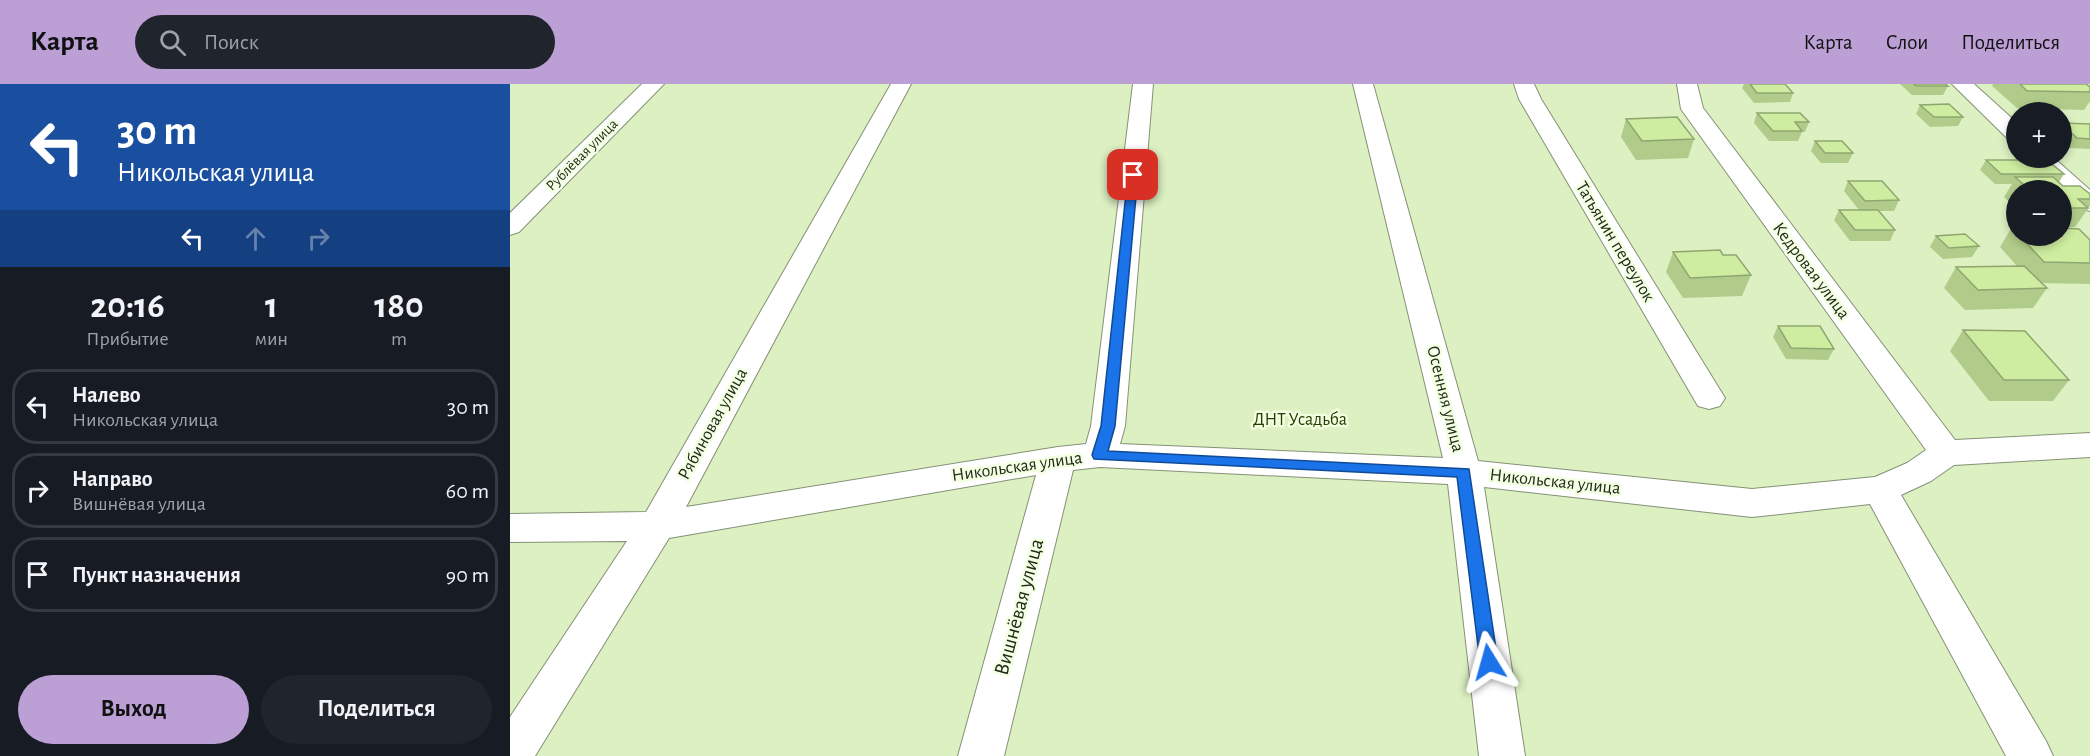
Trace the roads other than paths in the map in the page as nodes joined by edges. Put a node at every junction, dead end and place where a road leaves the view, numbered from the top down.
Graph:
1 (654, 84) edge
2 (901, 84) edge
3 (1143, 84) edge
4 (1363, 84) edge
5 (1524, 84) edge
6 (1688, 84) edge
7 (1962, 84) edge
8 (2006, 125) edge
9 (2052, 168) edge
10 (2090, 203) edge
11 (510, 227) edge
12 (1709, 398) dead end
13 (2090, 445) edge
14 (1946, 453) junction
15 (1100, 455) junction
16 (1058, 459) junction
17 (1464, 472) junction
18 (1880, 490) junction
19 (657, 526) junction
20 (510, 528) edge
21 (510, 756) edge
22 (981, 756) edge
23 (1502, 756) edge
24 (2030, 756) edge

1 - 11 street, Рублёвая улица
2 - 19 street, Рябиновая улица
3 - 15 street
4 - 17 street, Осенняя улица
5 - 12 street, Татьянин переулок
6 - 14 street, Кедровая улица
7 - 8 street
9 - 10 street
13 - 14 street
14 - 18 street, Никольская улица
15 - 16 street, Никольская улица
15 - 17 street, Никольская улица
16 - 19 street, Никольская улица
16 - 22 street, Вишнёвая улица
17 - 18 street, Никольская улица
17 - 23 street, Осенняя улица
18 - 24 street
19 - 20 street, Никольская улица
19 - 21 street, Рябиновая улица

